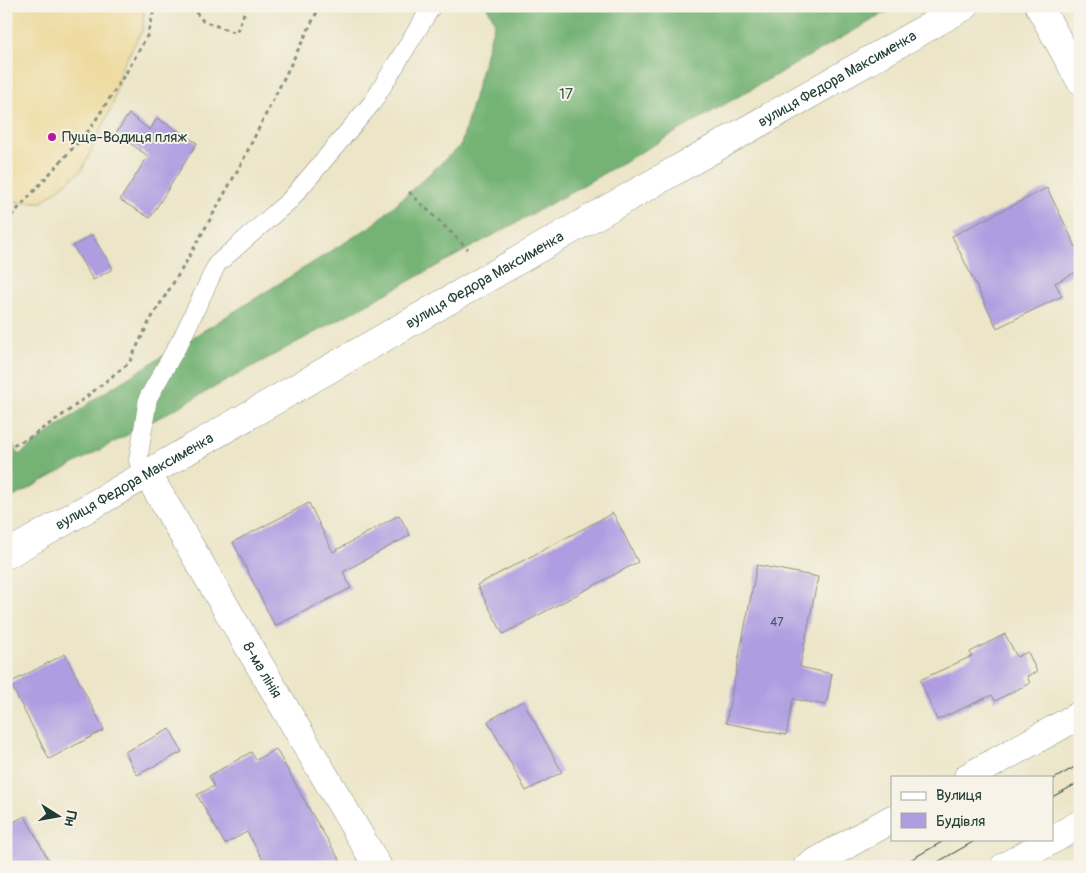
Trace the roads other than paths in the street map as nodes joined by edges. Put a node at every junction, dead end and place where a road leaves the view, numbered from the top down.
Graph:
1 (432, 6) edge
2 (966, 6) edge
3 (1039, 6) edge
4 (1080, 80) edge
5 (148, 475) junction
6 (6, 555) edge
7 (1080, 715) edge
8 (970, 776) edge
9 (891, 820) edge
10 (1080, 824) edge
11 (1054, 839) edge
12 (1052, 840) edge
13 (378, 867) edge
14 (807, 867) edge
15 (1004, 867) edge

1 - 5 lane
2 - 5 street, вулиця Федора Максименка
3 - 4 street
5 - 6 street, вулиця Федора Максименка
5 - 13 street, 8-ма лінія
7 - 8 street
9 - 14 street
10 - 11 street
12 - 15 street

